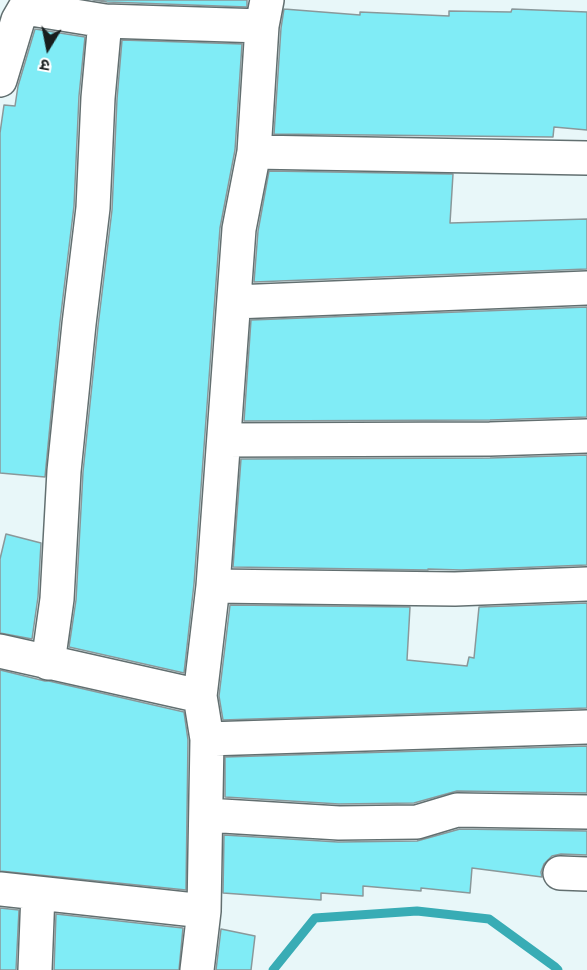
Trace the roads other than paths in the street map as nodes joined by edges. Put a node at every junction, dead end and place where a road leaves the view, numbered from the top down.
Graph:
1 (265, 13) edge
2 (105, 21) junction
3 (0, 80) edge
4 (254, 152) junction
5 (587, 158) edge
6 (587, 288) edge
7 (234, 302) junction
8 (587, 436) edge
9 (224, 440) junction
10 (587, 584) edge
11 (213, 586) junction
12 (0, 651) edge
13 (48, 663) junction
14 (200, 696) junction
15 (587, 727) edge
16 (207, 739) junction
17 (587, 812) edge
18 (206, 815) junction
19 (0, 889) edge
20 (38, 893) junction
21 (204, 911) junction
22 (35, 970) edge
23 (197, 970) edge

1 - 2 street
1 - 4 street
2 - 3 street
2 - 13 street
4 - 5 street
4 - 7 street
6 - 7 street
7 - 9 street
8 - 9 street
9 - 11 street
10 - 11 street
11 - 14 street
12 - 13 street
13 - 14 street
14 - 16 street
15 - 16 street
16 - 18 street
17 - 18 street
18 - 21 street
19 - 20 street
20 - 21 street
20 - 22 street
21 - 23 street

